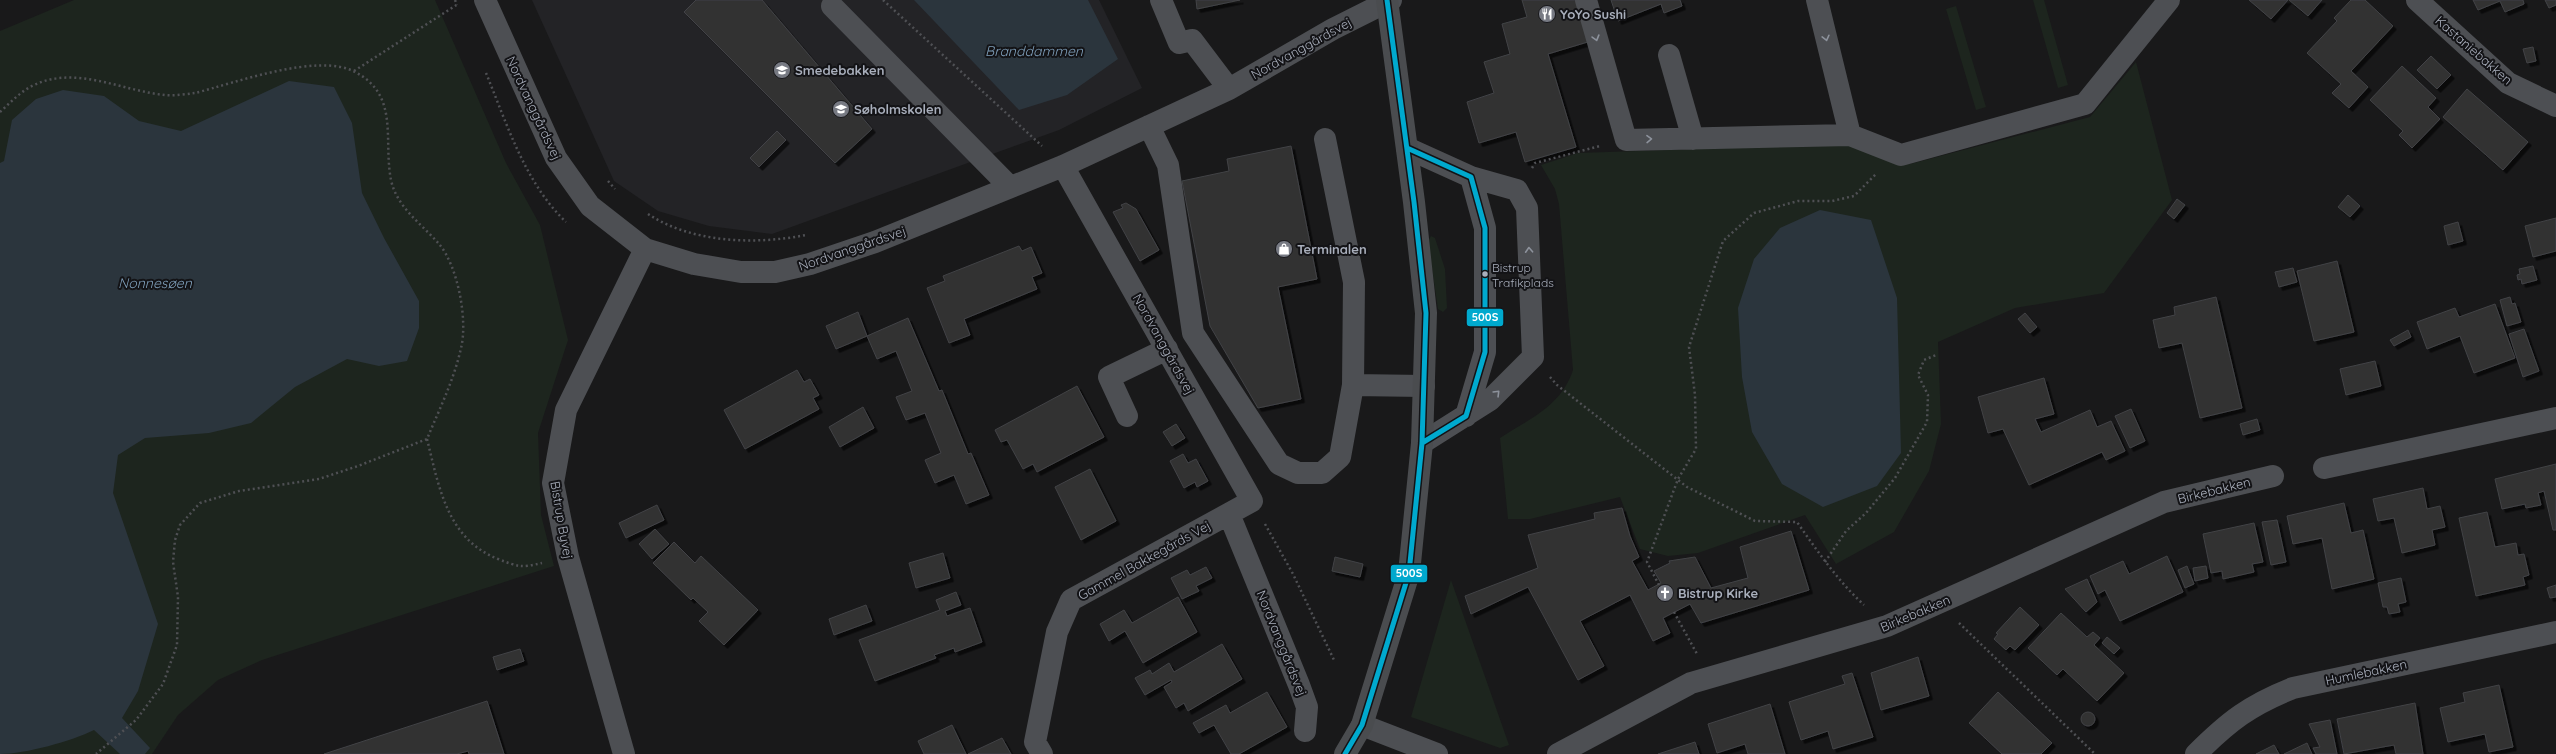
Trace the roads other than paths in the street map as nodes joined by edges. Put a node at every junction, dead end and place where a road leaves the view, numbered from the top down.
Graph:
1 (484, 0) edge
2 (1161, 0) edge
3 (1586, 0) edge
4 (1817, 0) edge
5 (2169, 0) edge
6 (2417, 0) edge
7 (1388, 1) edge
8 (832, 6) dead end
9 (1669, 55) dead end
10 (1229, 89) junction
11 (2556, 106) edge
12 (1150, 126) junction
13 (1850, 135) junction
14 (1325, 139) dead end
15 (1693, 139) junction
16 (1407, 148) junction
17 (1063, 166) junction
18 (1471, 177) junction
19 (1010, 187) junction
20 (645, 249) junction
21 (1166, 349) junction
22 (1353, 385) junction
23 (1424, 386) junction
24 (1127, 416) dead end
25 (1466, 416) junction
26 (2556, 418) edge
27 (1422, 443) junction
28 (2324, 468) dead end
29 (2273, 476) dead end
30 (1252, 501) joint
31 (1229, 514) junction
32 (2556, 632) edge
33 (1362, 725) junction
34 (1305, 731) dead end
35 (624, 754) edge
36 (1042, 754) edge
37 (1345, 754) edge
38 (1437, 754) edge
39 (1558, 754) edge
40 (2196, 754) edge

1 - 20 street, Nordvanggårdsvej
2 - 10 street
3 -> 15 street
4 -> 13 street
5 - 13 street
6 - 11 street, Kastaniebakken
7 - 10 street, Nordvanggårdsvej
7 - 16 main road
8 - 19 street
9 - 15 street
10 - 12 street, Nordvanggårdsvej
12 - 17 street, Nordvanggårdsvej
12 - 22 street
13 - 15 street
14 - 22 street
16 - 18 street
16 - 23 main road
17 - 19 street, Nordvanggårdsvej
17 - 21 street, Nordvanggårdsvej
18 - 25 street
25 -> 18 street
19 - 20 street, Nordvanggårdsvej
20 - 35 street, Bistrup Byvej
21 - 24 street
21 - 30 street, Nordvanggårdsvej
22 - 23 street
23 - 27 main road
25 - 27 street
26 - 28 street
27 - 33 main road
29 - 39 street, Birkebakken
30 - 31 street, Gammel Bakkegårds Vej
31 - 34 street, Nordvanggårdsvej
31 - 36 street, Gammel Bakkegårds Vej
32 - 40 street, Humlebakken
33 - 37 main road
33 - 38 street

